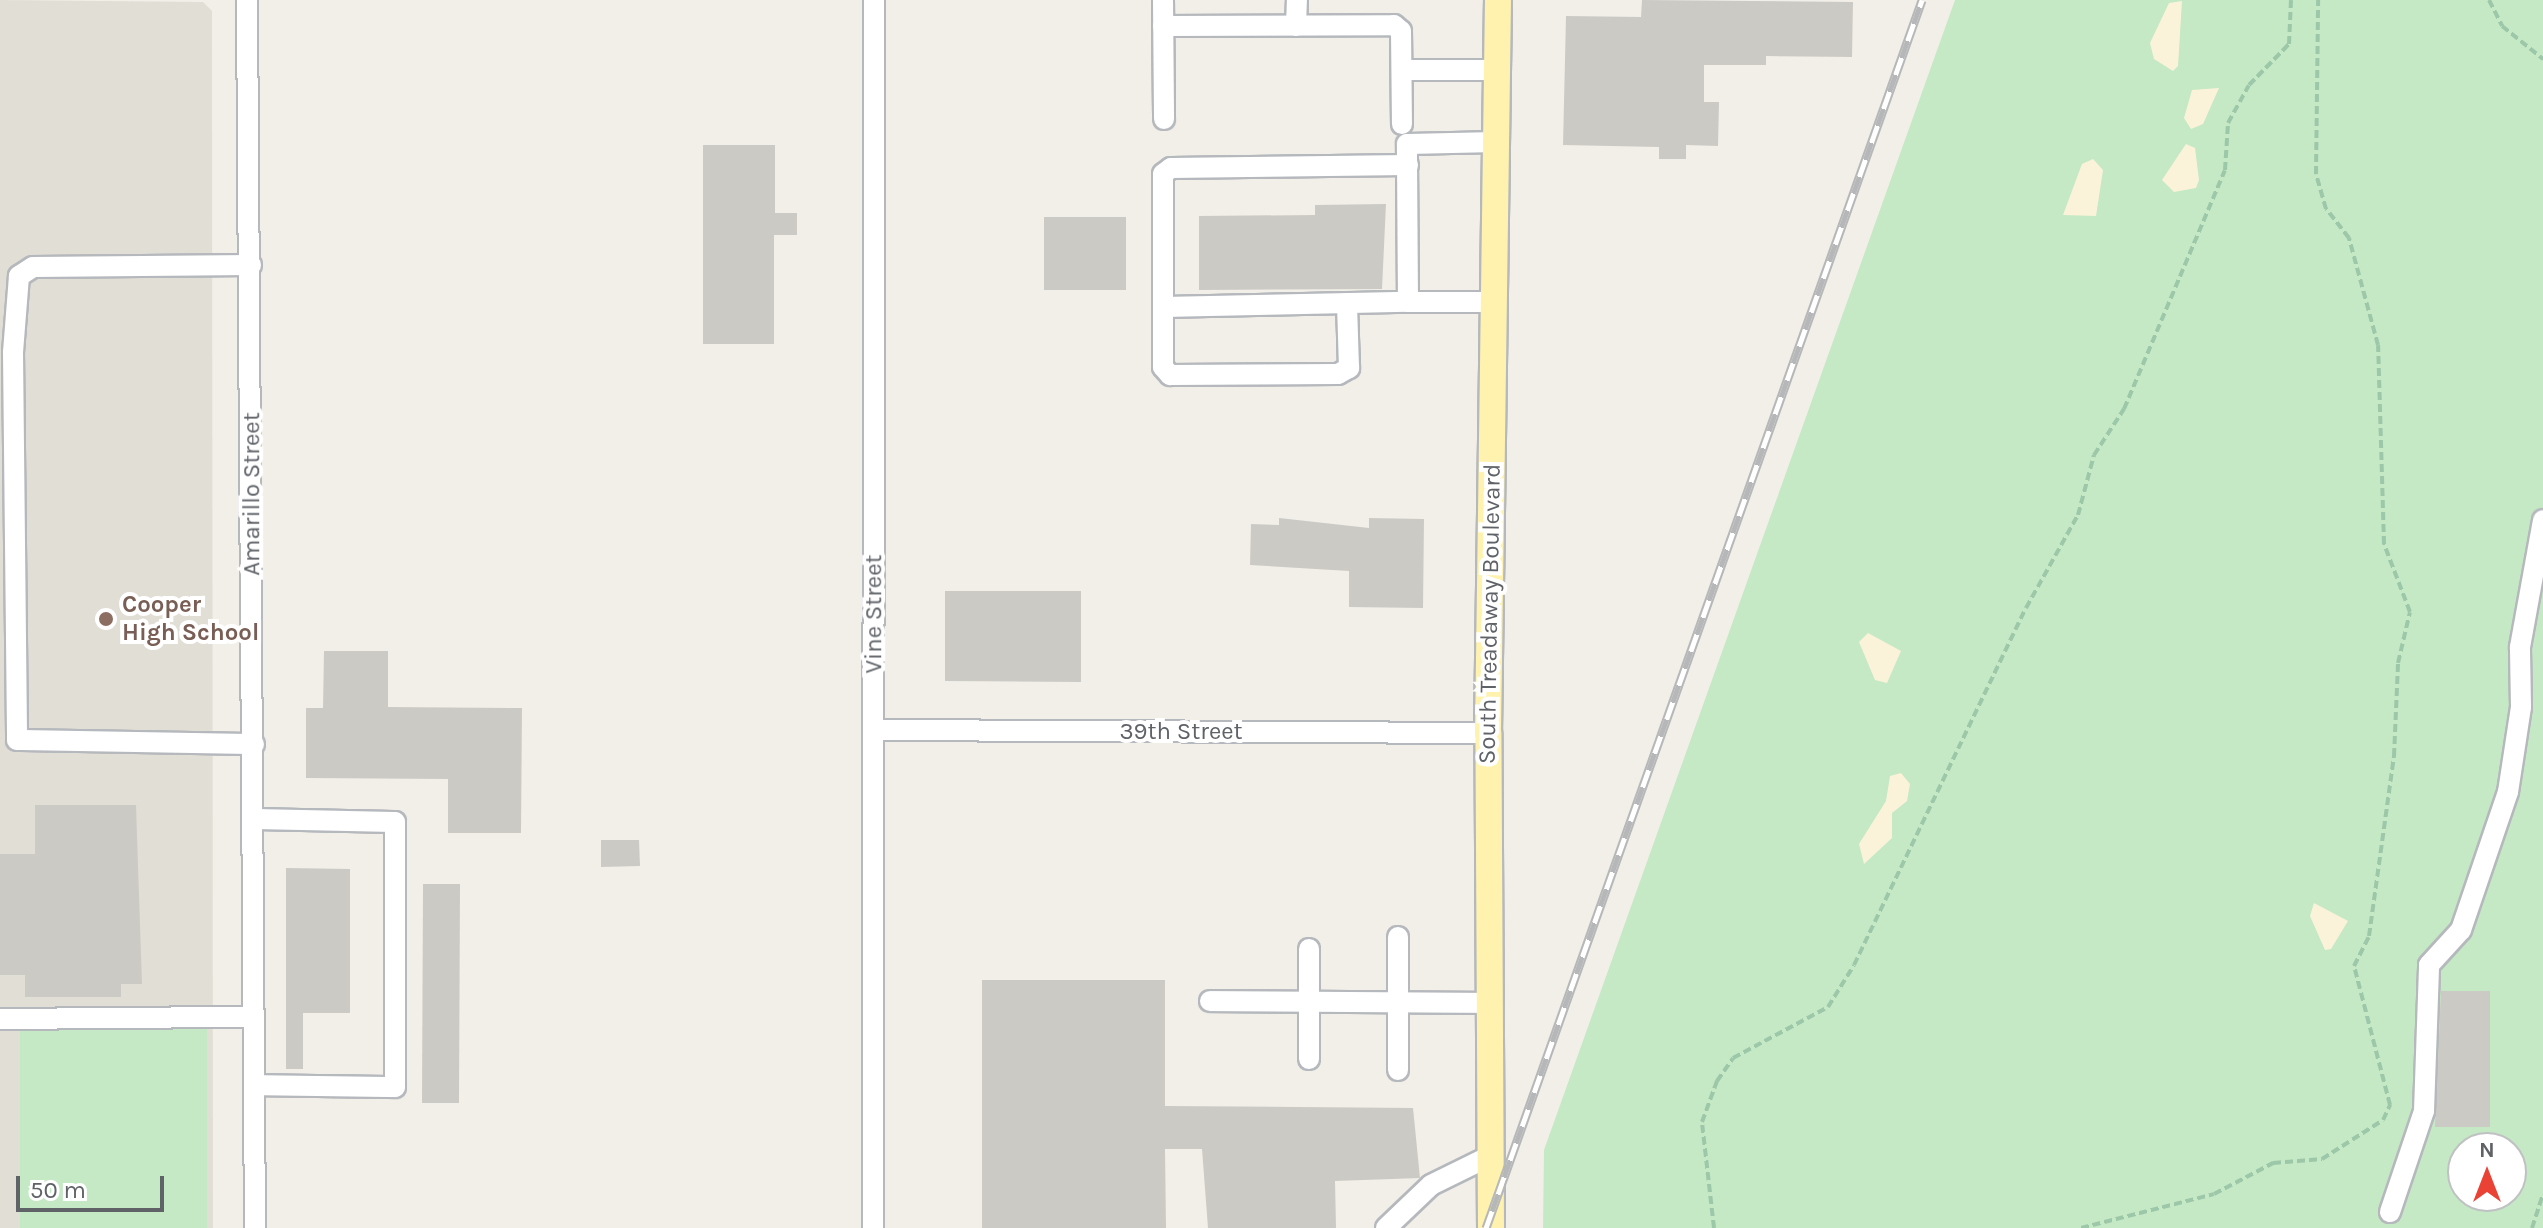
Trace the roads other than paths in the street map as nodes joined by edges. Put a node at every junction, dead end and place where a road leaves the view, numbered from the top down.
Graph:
1 (247, 0) edge
2 (874, 0) edge
3 (1163, 0) edge
4 (1297, 0) edge
5 (1498, 0) edge
6 (1163, 26) junction
7 (1296, 26) junction
8 (1402, 70) junction
9 (1497, 70) junction
10 (1164, 119) dead end
11 (1402, 124) dead end
12 (1497, 142) junction
13 (1408, 165) junction
14 (251, 265) junction
15 (1408, 302) junction
16 (1494, 302) junction
17 (1347, 303) junction
18 (1163, 307) junction
19 (6, 379) edge
20 (2543, 520) edge
21 (0, 726) edge
22 (874, 730) junction
23 (1488, 733) junction
24 (17, 740) junction
25 (254, 744) junction
26 (254, 819) junction
27 (1398, 937) dead end
28 (1309, 949) dead end
29 (1210, 1001) dead end
30 (1309, 1001) junction
31 (1398, 1002) junction
32 (1488, 1003) junction
33 (254, 1017) junction
34 (0, 1019) edge
35 (1309, 1059) dead end
36 (1398, 1070) dead end
37 (256, 1085) junction
38 (1488, 1157) junction
39 (2390, 1212) dead end
40 (255, 1228) edge
41 (873, 1228) edge
42 (1386, 1228) edge
43 (1491, 1228) edge

1 - 14 street, Amarillo Street
2 - 22 street, Vine Street
3 - 6 street
4 - 7 street
5 - 9 main road, South Treadaway Boulevard
6 - 7 street
6 - 10 street
7 - 8 street
8 - 9 street
8 - 11 street
9 - 12 main road, South Treadaway Boulevard
12 - 13 street
12 - 16 main road, South Treadaway Boulevard
13 - 15 street
13 - 18 street
14 - 19 street
14 - 25 street, Amarillo Street
15 - 16 street
15 - 17 street
16 - 23 main road, South Treadaway Boulevard
17 - 18 street
17 - 18 street
19 - 24 street
20 - 39 street
21 - 24 street
22 - 23 street, 39th Street
22 - 41 street, Vine Street
23 - 32 main road, South Treadaway Boulevard
24 - 25 street
25 - 26 street, Amarillo Street
26 - 33 street, Amarillo Street
26 - 37 street
27 - 31 street
28 - 30 street
29 - 30 street
30 - 31 street
30 - 35 street
31 - 32 street
31 - 36 street
32 - 38 main road, South Treadaway Boulevard
33 - 34 street
33 - 37 street, Amarillo Street
37 - 40 street, Amarillo Street
38 - 42 street
38 - 43 main road, South Treadaway Boulevard

